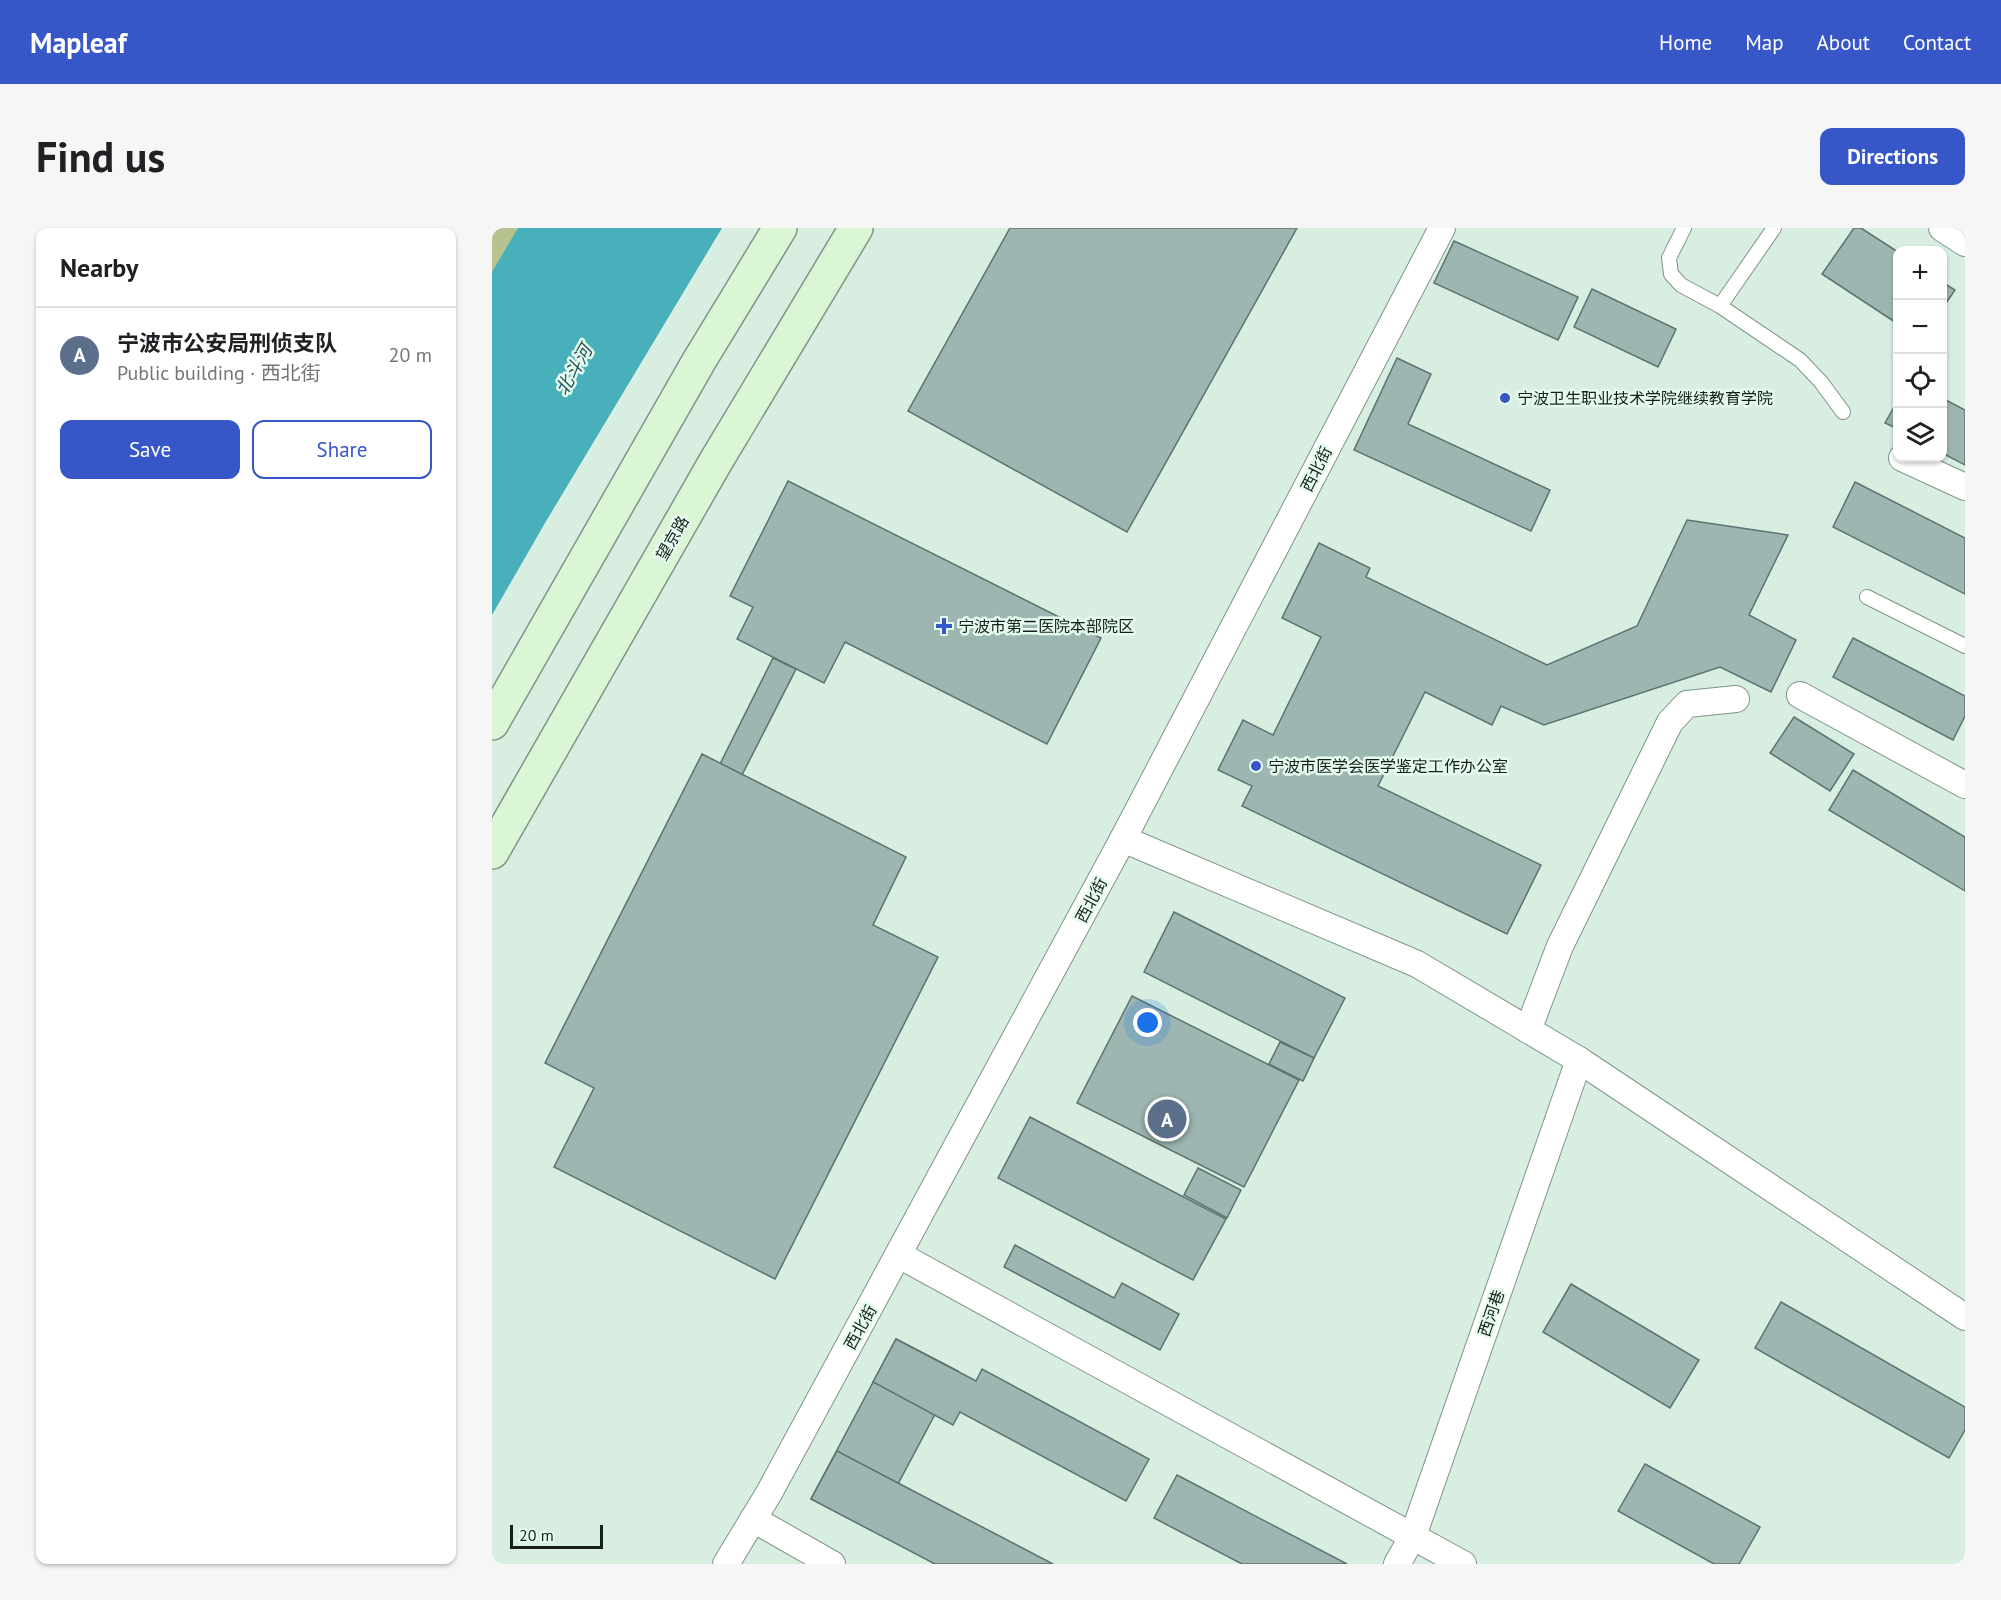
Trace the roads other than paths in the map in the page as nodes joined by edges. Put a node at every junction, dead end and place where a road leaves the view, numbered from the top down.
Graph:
1 (780, 228) edge
2 (856, 228) edge
3 (1442, 228) edge
4 (1684, 228) edge
5 (1774, 228) edge
6 (1942, 228) edge
7 (1965, 243) edge
8 (1720, 306) junction
9 (1843, 412) dead end
10 (1911, 462) edge
11 (1965, 487) edge
12 (1867, 597) dead end
13 (1965, 646) edge
14 (1800, 694) dead end
15 (1736, 699) dead end
16 (492, 723) edge
17 (1965, 785) edge
18 (1124, 839) junction
19 (492, 852) edge
20 (1528, 1030) junction
21 (1579, 1060) junction
22 (899, 1255) junction
23 (1965, 1317) edge
24 (753, 1519) junction
25 (1413, 1536) junction
26 (726, 1564) edge
27 (832, 1564) edge
28 (1397, 1564) edge
29 (1463, 1564) edge

1 - 16 main road
2 - 19 main road, 望京路
3 - 18 street, 西北街
4 - 8 lane
5 - 8 lane
6 - 7 street
8 - 9 lane
10 - 11 street
12 - 13 lane
14 - 17 street
15 - 20 street
18 - 20 street
18 - 22 street, 西北街
20 - 21 street
21 - 23 street
21 - 25 street, 西河巷
22 - 24 street, 西北街
22 - 25 street
24 - 26 street, 西北街
24 - 27 street
25 - 28 street, 西河巷
25 - 29 street

